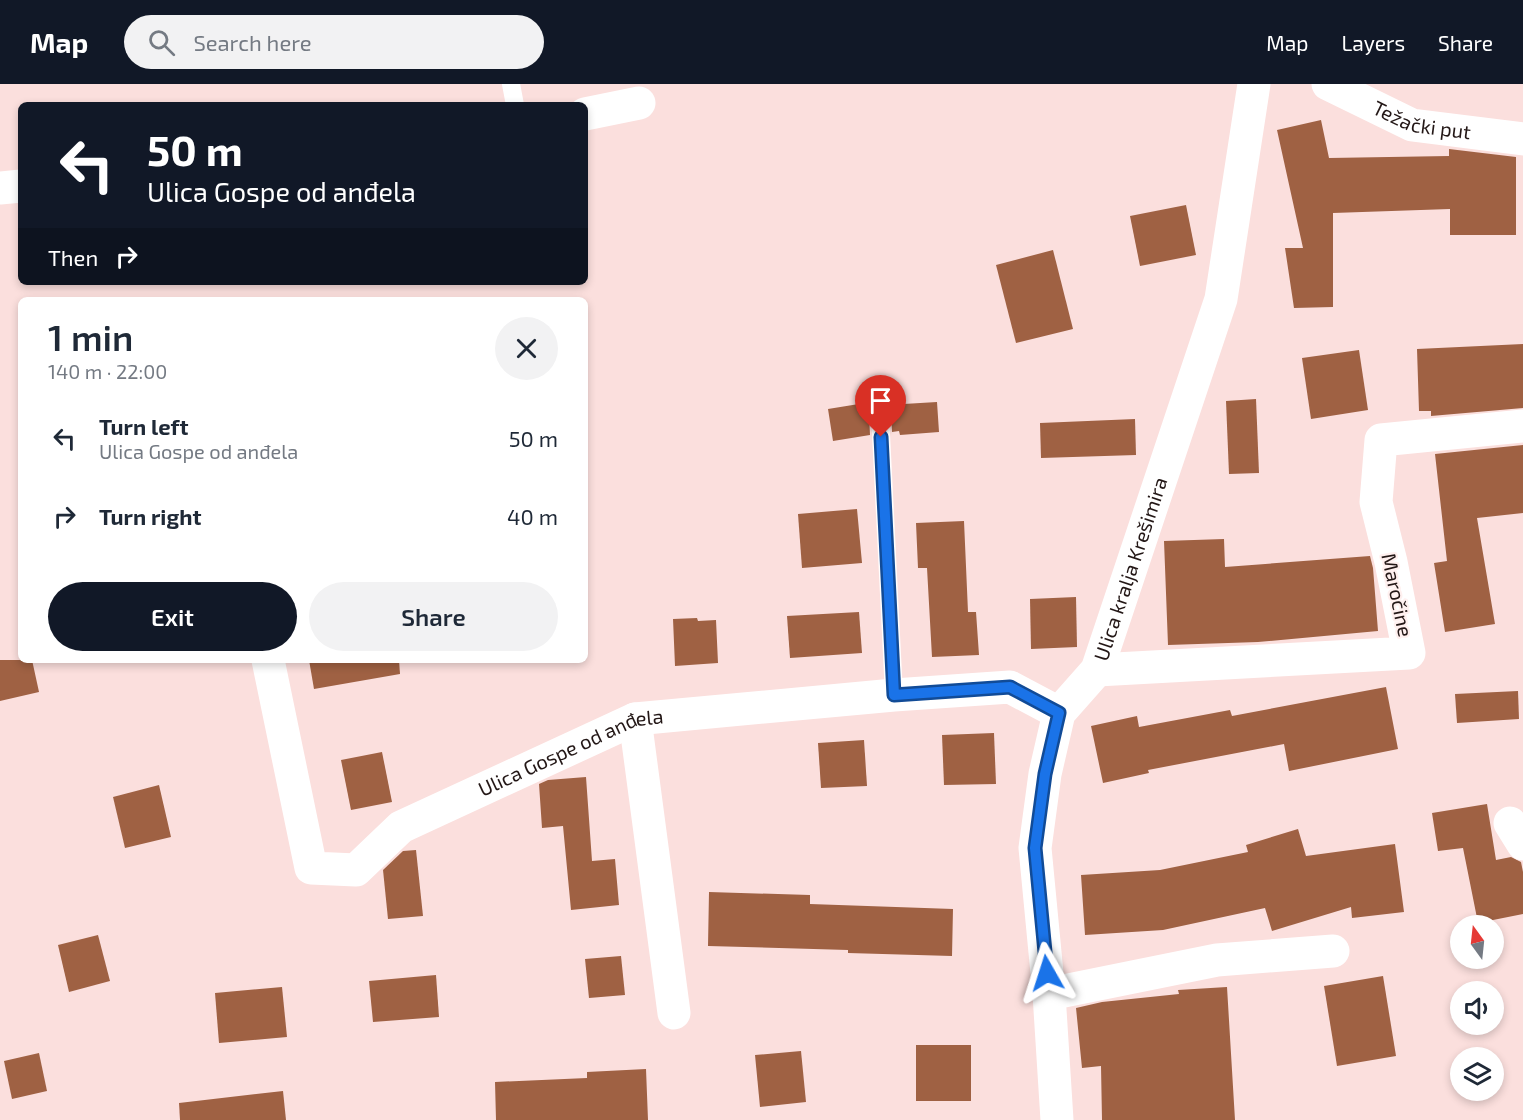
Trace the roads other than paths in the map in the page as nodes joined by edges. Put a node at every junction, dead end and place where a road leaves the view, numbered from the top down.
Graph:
1 (512, 84) edge
2 (1254, 84) edge
3 (1328, 84) edge
4 (515, 102) edge
5 (639, 103) dead end
6 (588, 113) edge
7 (1523, 139) edge
8 (18, 186) edge
9 (0, 188) edge
10 (880, 414) dead end
11 (1523, 426) edge
12 (269, 663) edge
13 (1097, 670) junction
14 (894, 695) junction
15 (1059, 713) junction
16 (635, 719) junction
17 (1333, 951) dead end
18 (1049, 994) junction
19 (674, 1014) dead end
20 (1057, 1120) edge

1 - 4 lane
2 - 13 street, Ulica kralja Krešimira
3 - 7 street, Težački put
5 - 6 street
8 - 9 street
10 - 14 lane
11 - 13 street, Maročine
12 - 16 street, Ulica Gospe od anđela
13 - 15 street, Ulica kralja Krešimira
14 - 15 street, Ulica Gospe od anđela
14 - 16 street, Ulica Gospe od anđela
15 - 18 street, Ulica kralja Krešimira
16 - 19 street
17 - 18 street
18 - 20 street, Ulica kralja Krešimira

